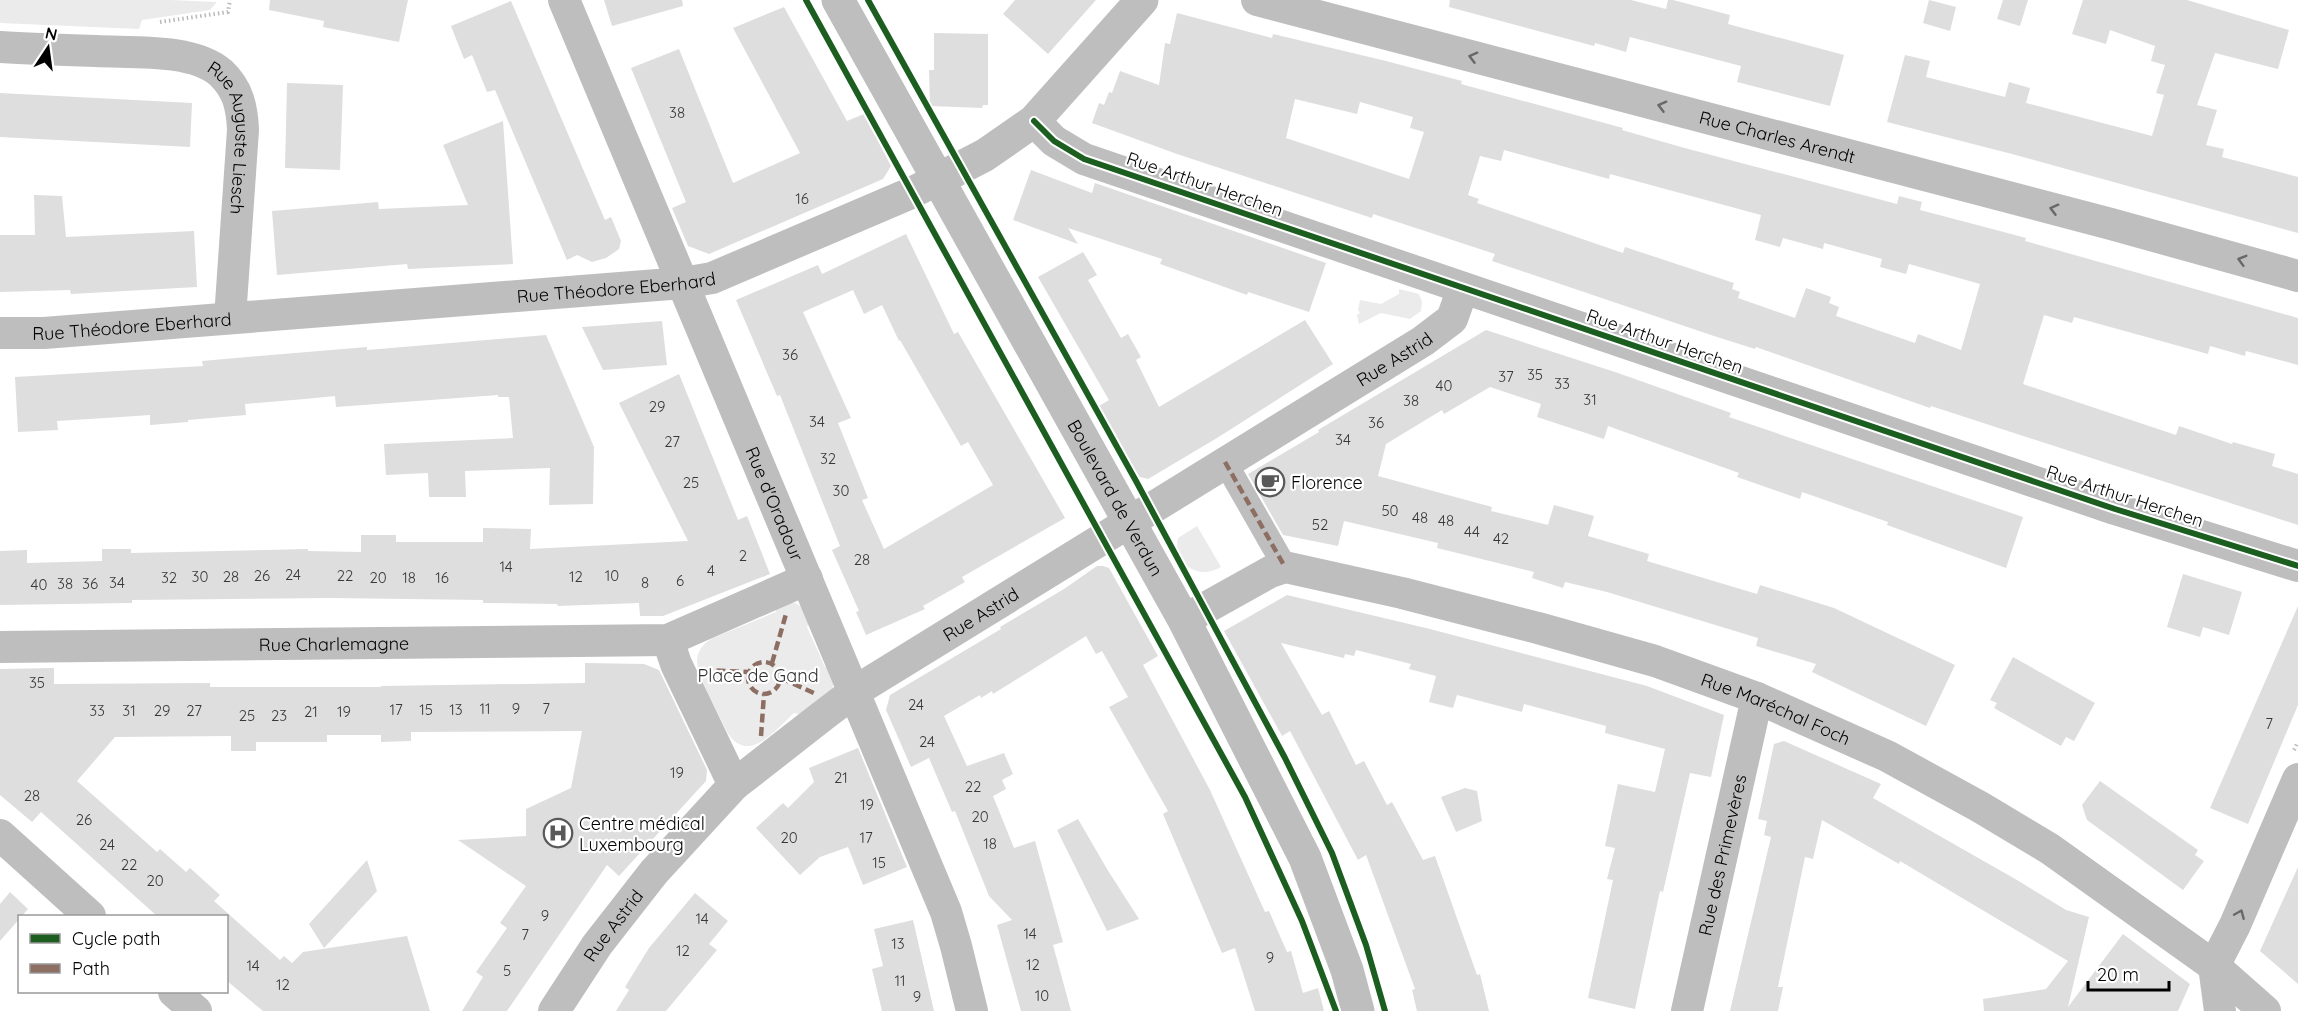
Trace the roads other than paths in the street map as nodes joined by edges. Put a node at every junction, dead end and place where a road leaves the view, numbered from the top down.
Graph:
1 (564, 0) edge
2 (838, 0) edge
3 (1142, 0) edge
4 (1257, 0) edge
5 (0, 47) edge
6 (1034, 121) junction
7 (937, 180) junction
8 (2298, 276) edge
9 (683, 283) junction
10 (1463, 288) junction
11 (230, 318) junction
12 (0, 333) edge
13 (1225, 462) junction
14 (1129, 521) junction
15 (2298, 566) edge
16 (1285, 567) junction
17 (807, 579) junction
18 (1184, 620) junction
19 (668, 639) junction
20 (0, 647) edge
21 (854, 692) junction
22 (1757, 698) junction
23 (2298, 779) edge
24 (734, 785) junction
25 (0, 835) edge
26 (89, 915) edge
27 (2214, 966) junction
28 (175, 993) edge
29 (196, 1011) edge
30 (554, 1011) edge
31 (972, 1011) edge
32 (1358, 1011) edge
33 (1687, 1011) edge
34 (2220, 1011) edge
35 (2265, 1011) edge

1 - 9 street, Rue d'Oradour
2 - 7 street, Boulevard de Verdun
3 - 6 street, Rue Théodore Eberhard
8 -> 4 street, Rue Charles Arendt
5 - 11 street, Rue Auguste Liesch
6 - 7 street, Rue Théodore Eberhard
6 - 10 street, Rue Arthur Herchen
7 - 9 street, Rue Théodore Eberhard
7 - 14 street, Boulevard de Verdun
9 - 11 street, Rue Théodore Eberhard
9 - 17 street, Rue d'Oradour
10 - 13 street, Rue Astrid
10 - 15 street, Rue Arthur Herchen
11 - 12 street, Rue Théodore Eberhard
13 - 14 street, Rue Astrid
13 - 16 street
14 - 18 street, Boulevard de Verdun
14 - 21 street, Rue Astrid
16 - 18 street
16 - 22 street, Rue Maréchal Foch
17 - 19 street, Rue Charlemagne
17 - 21 street, Rue d'Oradour
18 - 32 street, Boulevard de Verdun
19 - 20 street, Rue Charlemagne
19 - 24 street
21 - 24 street, Rue Astrid
21 - 31 street, Rue d'Oradour
22 - 27 street, Rue Maréchal Foch
22 - 33 street, Rue des Primevères
27 -> 23 street
24 - 30 street, Rue Astrid
25 - 26 street
27 - 34 street
27 - 35 street, Rue Maréchal Foch
28 - 29 street

